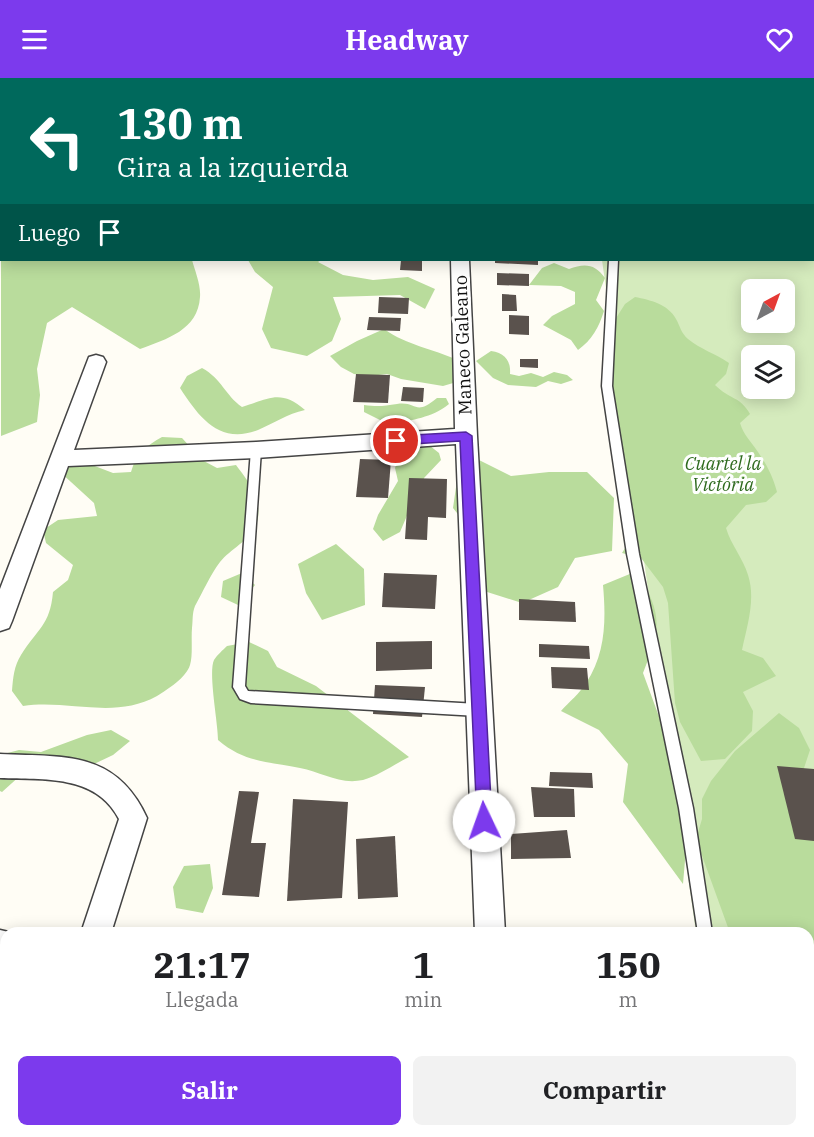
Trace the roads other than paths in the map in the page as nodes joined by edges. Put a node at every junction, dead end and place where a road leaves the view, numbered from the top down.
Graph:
1 (460, 261) edge
2 (613, 261) edge
3 (96, 362) dead end
4 (466, 436) junction
5 (256, 450) junction
6 (62, 458) junction
7 (0, 621) edge
8 (478, 710) junction
9 (0, 766) edge
10 (98, 927) edge
11 (490, 927) edge
12 (704, 927) edge

1 - 4 street, Maneco Galeano
2 - 12 lane
3 - 6 street
4 - 5 street
4 - 8 street, Maneco Galeano
5 - 6 street
5 - 8 lane
6 - 7 street
8 - 11 street, Maneco Galeano
9 - 10 street

